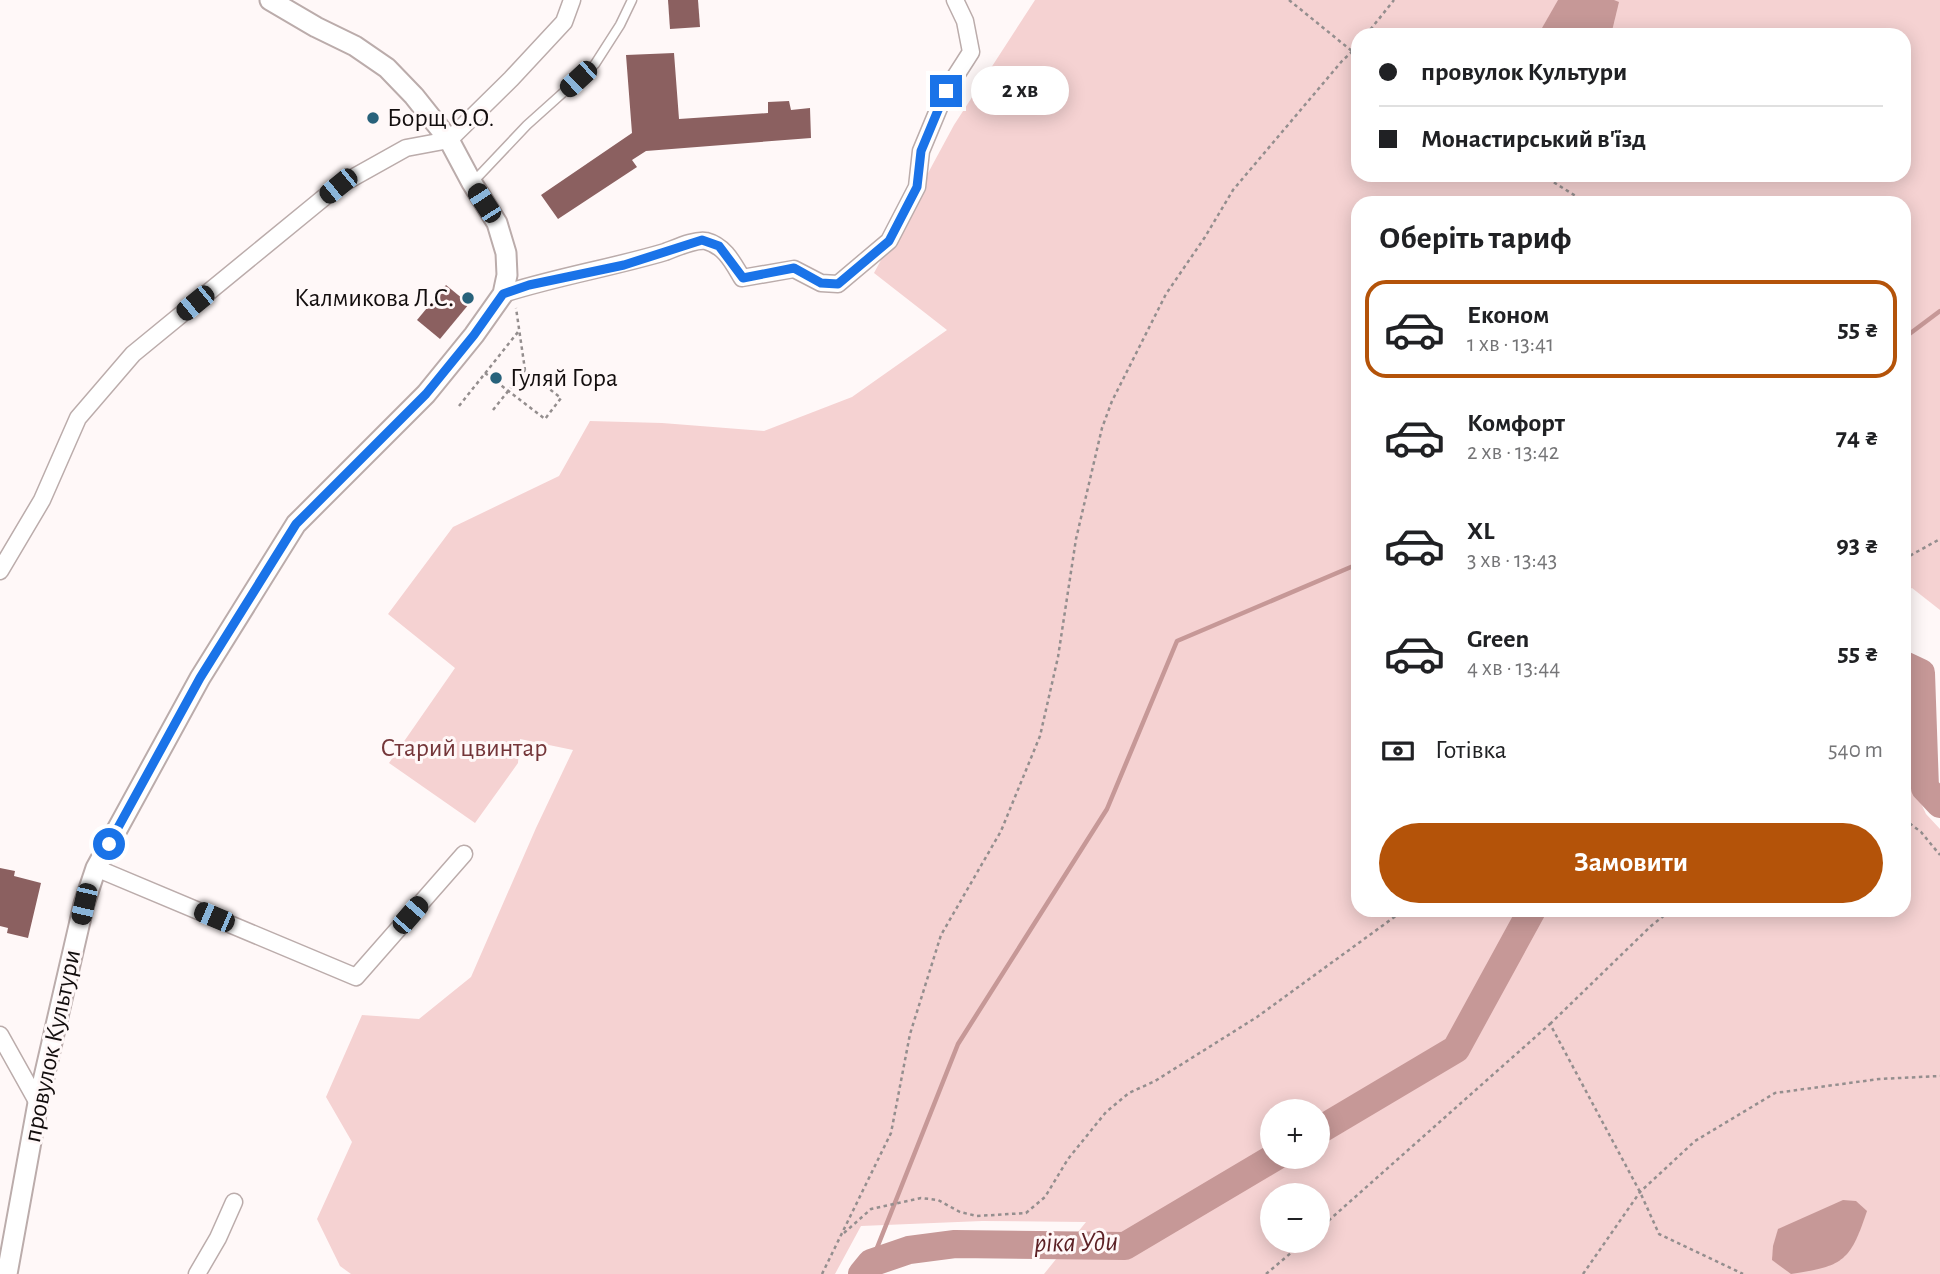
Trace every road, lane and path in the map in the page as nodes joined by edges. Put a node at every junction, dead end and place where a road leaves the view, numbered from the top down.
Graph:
1 (270, 0) edge
2 (572, 0) edge
3 (632, 0) edge
4 (955, 0) edge
5 (1289, 0) edge
6 (1394, 0) edge
7 (1372, 28) edge
8 (1351, 50) edge
9 (1351, 54) edge
10 (449, 140) junction
11 (1553, 182) edge
12 (472, 184) junction
13 (1576, 196) edge
14 (508, 292) junction
15 (519, 331) junction
16 (525, 370) junction
17 (485, 373) junction
18 (508, 391) junction
19 (459, 406) dead end
20 (493, 410) dead end
21 (1940, 539) edge
22 (1911, 555) edge
23 (0, 571) edge
24 (1911, 824) edge
25 (464, 854) dead end
26 (1940, 855) edge
27 (96, 868) junction
28 (1394, 917) edge
29 (1662, 917) edge
30 (1550, 1024) junction
31 (0, 1035) edge
32 (1940, 1076) edge
33 (38, 1103) junction
34 (1640, 1192) junction
35 (234, 1202) dead end
36 (1330, 1219) edge
37 (841, 1236) junction
38 (1291, 1253) edge
39 (7, 1274) edge
40 (197, 1274) edge
41 (822, 1274) edge
42 (1266, 1274) edge
43 (1583, 1274) edge
44 (1744, 1274) edge

1 - 10 street, провулок Культури
2 - 10 street
3 - 12 lane
4 - 14 street
5 - 8 path
6 - 7 path
9 - 37 path
10 - 12 street, провулок Культури
10 - 23 street
11 - 13 path
12 - 14 street, провулок Культури
14 - 15 path
14 - 27 street, провулок Культури
15 - 16 path
15 - 17 path
16 - 18 path
16 - 18 path
17 - 18 path
17 - 19 path
18 - 20 path
21 - 22 path
24 - 26 path
25 - 27 street
27 - 33 street, провулок Культури
28 - 37 path
29 - 30 path
30 - 34 path
30 - 36 path
31 - 33 street
32 - 34 path
33 - 39 street, провулок Культури
34 - 43 path
34 - 44 path
35 - 40 street
37 - 41 path
38 - 42 path

